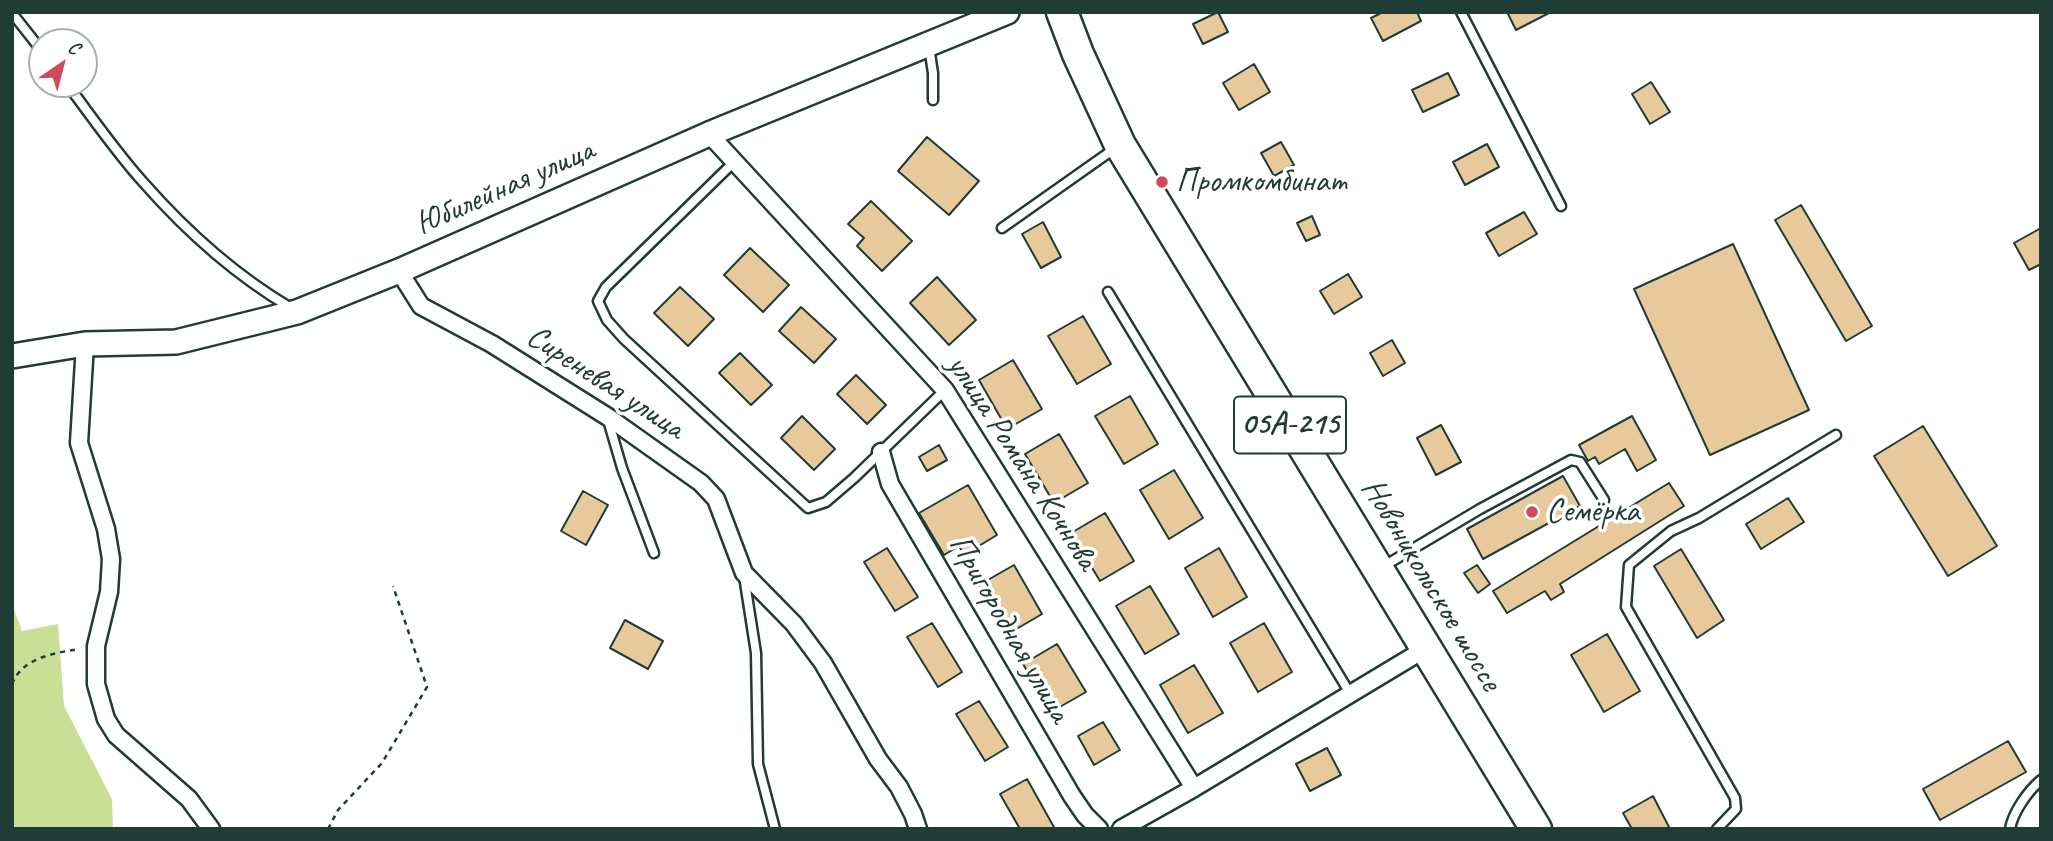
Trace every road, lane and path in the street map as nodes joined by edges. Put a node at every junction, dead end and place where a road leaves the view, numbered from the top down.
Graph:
1 (1007, 12) edge
2 (1062, 12) edge
3 (1461, 12) edge
4 (12, 13) edge
5 (28, 33) edge
6 (929, 45) junction
7 (78, 98) edge
8 (933, 100) dead end
9 (709, 134) junction
10 (1120, 145) junction
11 (734, 161) junction
12 (1561, 206) dead end
13 (1002, 228) dead end
14 (399, 271) junction
15 (1108, 292) dead end
16 (297, 312) junction
17 (85, 344) junction
18 (12, 356) edge
19 (946, 390) junction
20 (608, 417) junction
21 (1836, 435) dead end
22 (881, 452) junction
23 (1604, 500) dead end
24 (654, 553) dead end
25 (1379, 569) junction
26 (744, 573) junction
27 (393, 586) dead end
28 (96, 646) junction
29 (1426, 649) junction
30 (12, 684) edge
31 (1351, 695) junction
32 (2041, 780) edge
33 (1194, 788) junction
34 (211, 829) edge
35 (328, 829) edge
36 (775, 829) edge
37 (918, 829) edge
38 (1099, 829) edge
39 (1121, 829) edge
40 (1536, 829) edge
41 (1717, 829) edge
42 (2010, 829) edge

1 - 6 street, Юбилейная улица
2 - 10 highway, Новоникольское шоссе / 05А-215
3 - 12 lane
4 - 5 lane
6 - 8 lane
6 - 9 street, Юбилейная улица
7 - 16 lane
9 - 11 street, улица Романа Кочнова
9 - 14 street, Юбилейная улица
10 - 13 lane
10 - 25 highway, Новоникольское шоссе / 05А-215
11 - 19 street, улица Романа Кочнова
11 - 22 lane
14 - 16 street, Юбилейная улица
14 - 20 street, Сиреневая улица
15 - 31 lane
16 - 17 street, Юбилейная улица
17 - 18 street, Юбилейная улица
17 - 28 street
19 - 22 lane
19 - 33 street, улица Романа Кочнова
20 - 24 lane
20 - 26 street, Сиреневая улица
21 - 41 lane
22 - 38 street, Пригородная улица
23 - 25 lane
25 - 29 highway, Новоникольское шоссе / 05А-215
26 - 36 lane
26 - 37 street
27 - 35 path
28 - 30 path
28 - 34 street
29 - 31 street
29 - 40 highway, Новоникольское шоссе / 05А-215
31 - 33 street
32 - 42 lane
33 - 39 street

